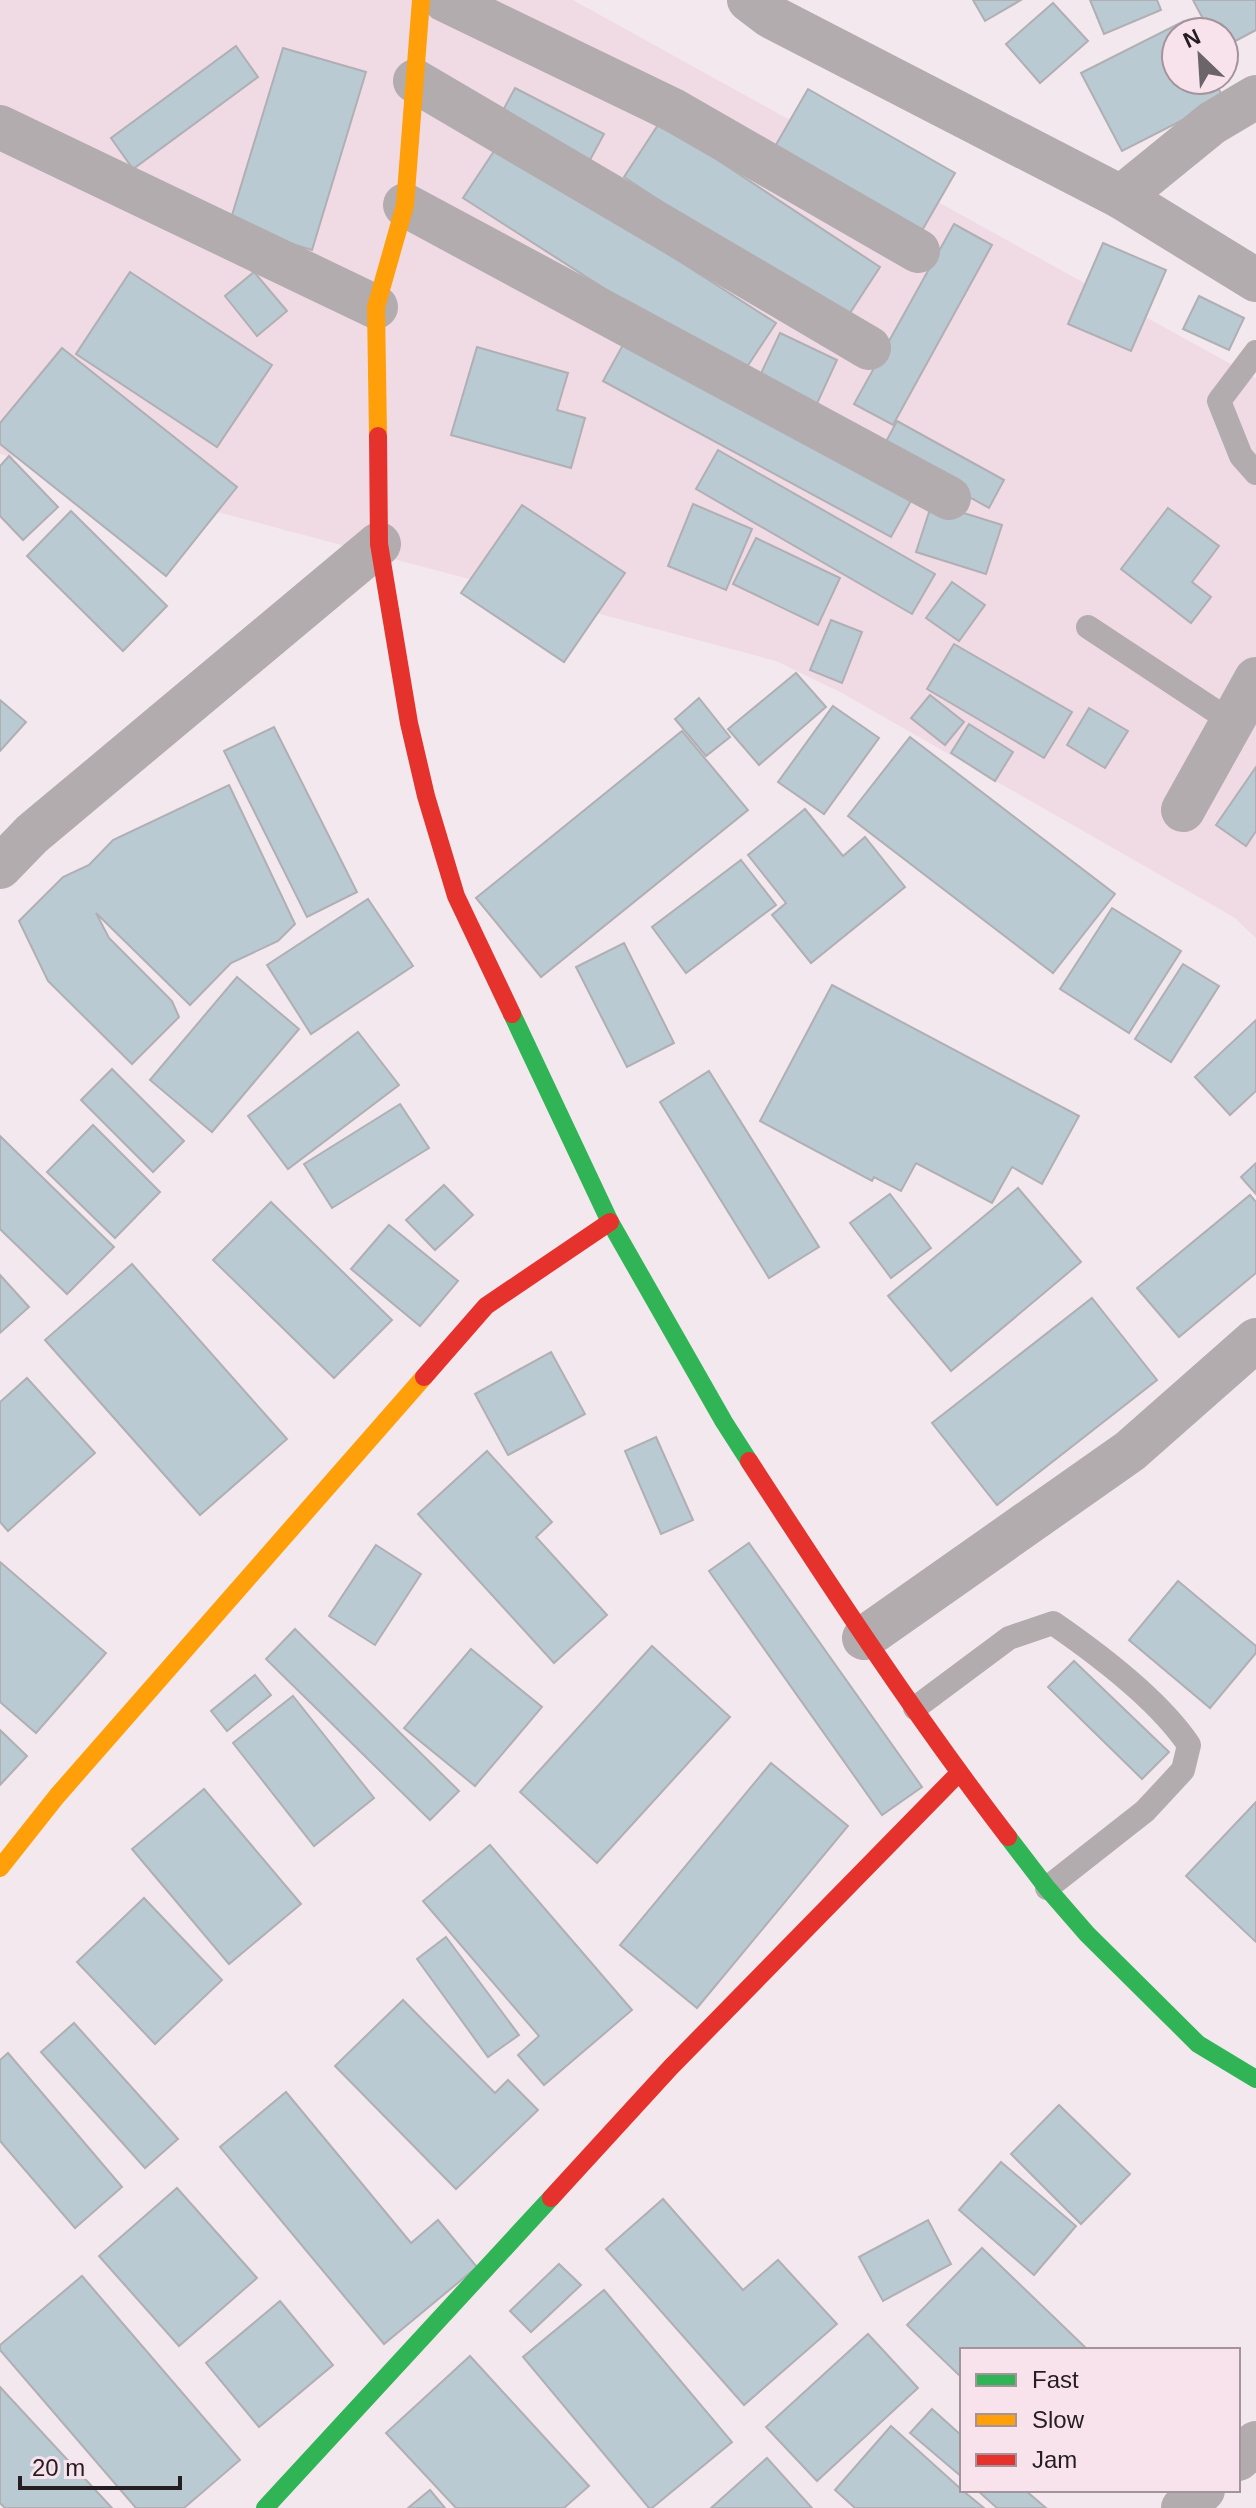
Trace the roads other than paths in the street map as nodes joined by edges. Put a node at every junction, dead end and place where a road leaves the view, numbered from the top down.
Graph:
1 (421, 0) edge
2 (445, 0) edge
3 (749, 0) edge
4 (415, 81) junction
5 (1256, 97) edge
6 (0, 127) edge
7 (1121, 197) junction
8 (405, 205) junction
9 (918, 251) dead end
10 (1256, 280) edge
11 (376, 307) junction
12 (869, 348) dead end
13 (1256, 352) edge
14 (1256, 473) edge
15 (949, 498) dead end
16 (379, 544) junction
17 (1088, 627) dead end
18 (1256, 679) edge
19 (1232, 722) junction
20 (1183, 810) dead end
21 (0, 867) edge
22 (610, 1222) junction
23 (1256, 1340) edge
24 (864, 1638) junction
25 (915, 1708) junction
26 (959, 1773) junction
27 (0, 1868) edge
28 (1047, 1888) junction
29 (1256, 2079) edge
30 (1256, 2443) edge
31 (1240, 2457) edge
32 (1201, 2492) edge
33 (265, 2508) edge
34 (1183, 2508) edge

1 - 4 street
2 - 9 street
3 - 7 street
4 - 8 street
4 - 12 street
5 - 7 street
6 - 11 street
7 - 10 street
8 - 11 street
8 - 15 street
11 - 16 street
13 - 14 lane
16 - 21 street
16 - 22 street
17 - 19 lane
18 - 19 street
19 - 20 street
22 - 24 street
22 - 27 street
23 - 24 street
24 - 25 street
25 - 26 street
25 - 28 lane
26 - 28 street
26 - 33 street
28 - 29 street
30 - 31 street
32 - 34 street

